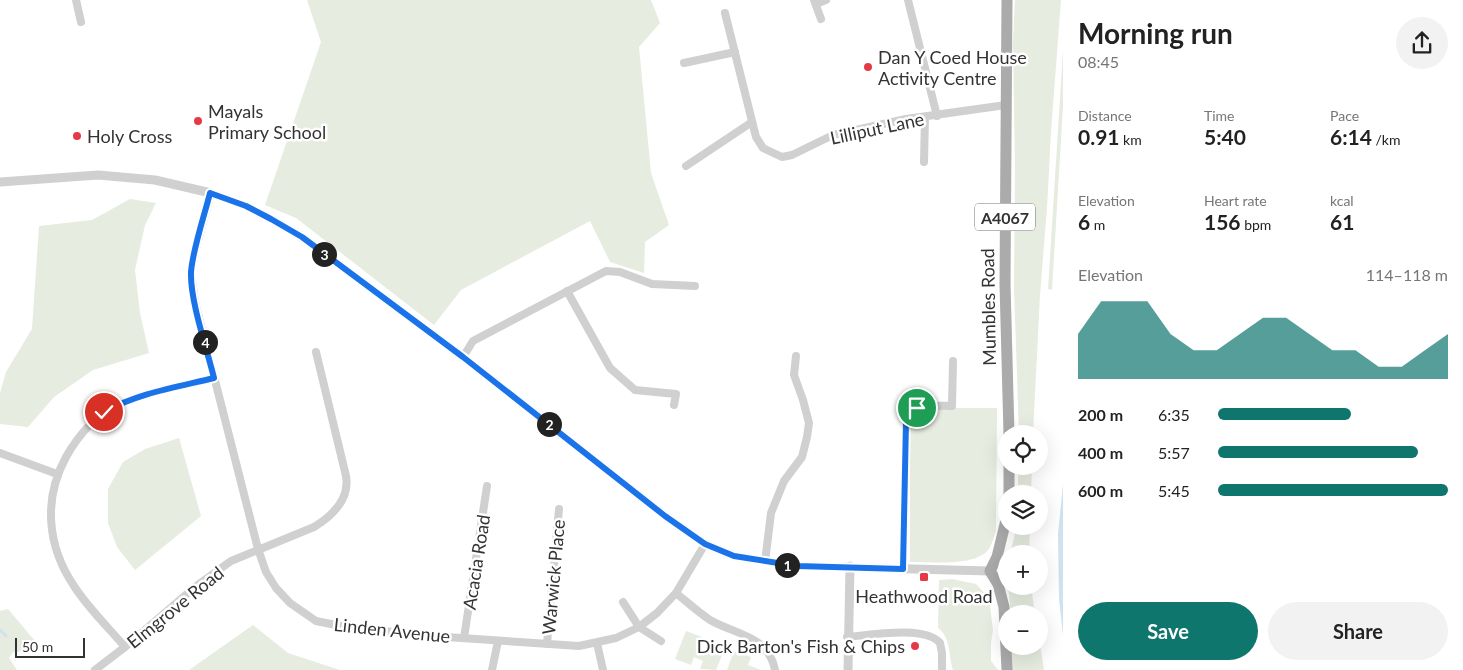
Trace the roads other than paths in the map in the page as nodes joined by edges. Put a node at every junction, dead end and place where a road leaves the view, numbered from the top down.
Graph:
1 (76, 0) edge
2 (826, 0) edge
3 (908, 0) edge
4 (1007, 0) edge
5 (815, 2) edge
6 (725, 13) dead end
7 (821, 19) dead end
8 (81, 22) dead end
9 (735, 52) junction
10 (684, 63) dead end
11 (1006, 105) junction
12 (937, 116) junction
13 (925, 117) junction
14 (752, 122) junction
15 (924, 162) dead end
16 (686, 166) dead end
17 (0, 182) edge
18 (210, 193) junction
19 (695, 286) dead end
20 (567, 291) junction
21 (316, 352) dead end
22 (796, 356) dead end
23 (463, 357) junction
24 (953, 361) dead end
25 (214, 378) junction
26 (674, 405) dead end
27 (1009, 425) edge
28 (0, 453) edge
29 (57, 474) junction
30 (487, 486) dead end
31 (559, 509) dead end
32 (1002, 535) edge
33 (705, 544) junction
34 (258, 549) junction
35 (765, 562) junction
36 (850, 566) junction
37 (903, 569) junction
38 (990, 570) junction
39 (676, 593) junction
40 (624, 602) dead end
41 (639, 627) junction
42 (847, 637) junction
43 (464, 638) junction
44 (498, 641) junction
45 (661, 641) dead end
46 (597, 643) junction
47 (547, 644) junction
48 (125, 647) junction
49 (95, 670) edge
50 (492, 670) edge
51 (603, 670) edge
52 (775, 670) edge
53 (848, 670) edge
54 (942, 670) edge
55 (1007, 670) edge

1 - 8 street
2 - 5 street
3 - 12 street
4 - 11 main road, Mumbles Road / A4067
5 - 7 street
6 - 9 street, Lilliput Lane
9 - 10 street
9 - 14 street, Lilliput Lane
11 - 12 street, Lilliput Lane
11 - 27 main road, Mumbles Road / A4067
12 - 13 street, Lilliput Lane
13 - 14 street, Lilliput Lane
13 - 15 street
14 - 16 street
17 - 18 street
18 - 23 street
18 - 25 street, Linden Avenue
19 - 20 street
20 - 23 street
20 - 26 street
21 - 34 street, Elmgrove Road
22 - 35 street
23 - 33 street
24 - 37 street
25 - 29 street
25 - 34 street, Linden Avenue
28 - 29 street
29 - 48 street
30 - 43 street, Acacia Road
31 - 47 street, Warwick Place
32 - 38 main road
33 - 35 street
33 - 39 street, Linden Avenue
34 - 43 street, Linden Avenue
34 - 48 street, Elmgrove Road
35 - 36 street
36 - 37 street
36 - 42 street
37 - 38 street
38 - 55 main road
39 - 41 street, Linden Avenue
39 - 52 street
40 - 41 street
41 - 45 street
41 - 46 street, Linden Avenue
42 - 53 street
42 - 54 street
43 - 44 street, Linden Avenue
44 - 47 street, Linden Avenue
44 - 50 street
46 - 47 street, Linden Avenue
46 - 51 street
48 - 49 street, Elmgrove Road

